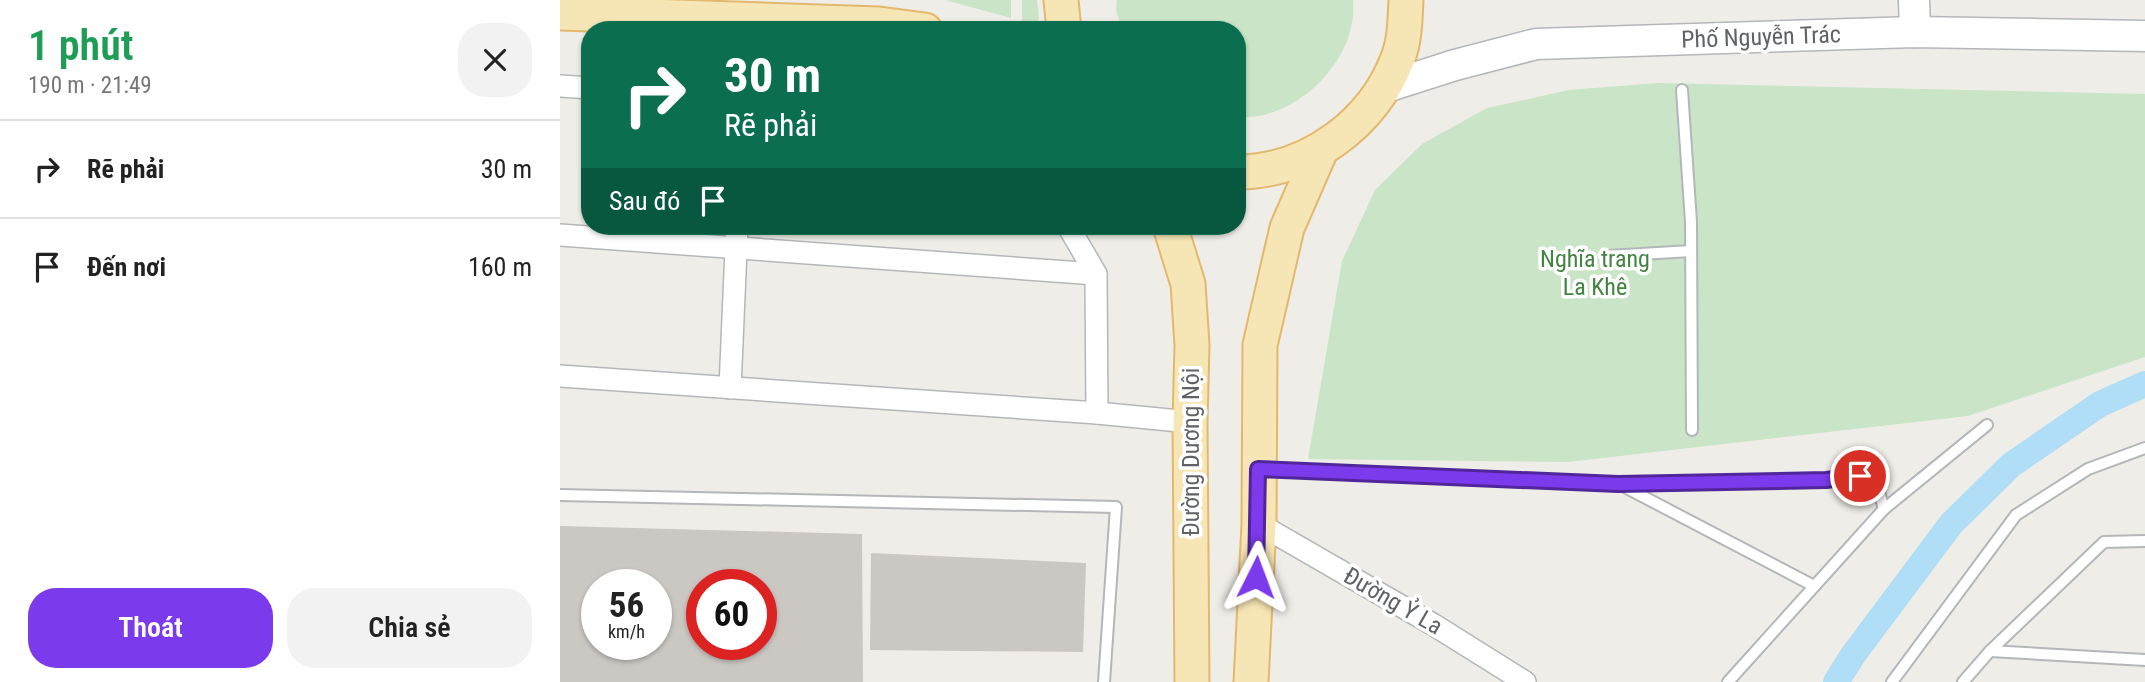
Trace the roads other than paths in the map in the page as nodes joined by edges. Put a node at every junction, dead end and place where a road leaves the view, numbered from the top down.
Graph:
1 (1061, 0) edge
2 (1406, 0) edge
3 (1914, 0) edge
4 (560, 13) edge
5 (689, 21) edge
6 (1063, 21) edge
7 (1915, 32) junction
8 (2145, 36) edge
9 (560, 86) edge
10 (581, 87) edge
11 (1383, 88) junction
12 (1682, 89) dead end
13 (1321, 150) junction
14 (1246, 172) edge
15 (560, 235) edge
16 (737, 235) edge
17 (1073, 235) edge
18 (1173, 235) edge
19 (736, 248) junction
20 (1691, 251) junction
21 (1608, 256) dead end
22 (1096, 274) junction
23 (560, 376) edge
24 (730, 388) junction
25 (1097, 413) junction
26 (1190, 422) junction
27 (1987, 425) dead end
28 (1692, 430) dead end
29 (2145, 448) edge
30 (1258, 469) junction
31 (1618, 484) junction
32 (560, 495) edge
33 (1884, 509) junction
34 (1259, 524) junction
35 (2145, 541) edge
36 (1815, 586) junction
37 (1990, 651) junction
38 (2145, 660) edge
39 (1104, 682) edge
40 (1192, 682) edge
41 (1251, 682) edge
42 (1525, 682) edge
43 (1728, 682) edge
44 (1892, 682) edge
45 (1963, 682) edge

1 - 6 main road
2 - 11 main road
3 - 7 main road
4 - 5 main road
7 - 8 main road, Phố Nguyễn Trác
7 - 11 main road, Phố Nguyễn Trác
9 - 10 street
11 - 13 main road
12 - 20 lane
13 - 14 main road
13 - 30 main road
15 - 19 street
16 - 19 street
17 - 22 street
18 - 26 main road, Đường Dương Nội
19 - 22 street
19 - 24 street
20 - 21 lane
20 - 28 lane
22 - 25 street
23 - 24 street
24 - 25 street
25 - 26 street
26 - 40 main road, Đường Dương Nội
27 - 33 lane
29 - 44 lane
30 - 31 lane
30 - 34 main road
31 - 33 lane
31 - 36 lane
32 - 39 lane
33 - 36 lane
34 - 41 main road
34 - 42 street, Đường Ỷ La
35 - 37 lane
36 - 43 lane
37 - 38 lane
37 - 45 lane

